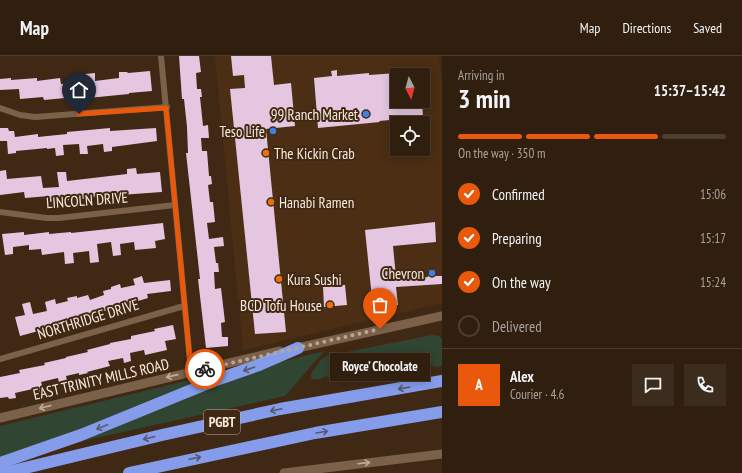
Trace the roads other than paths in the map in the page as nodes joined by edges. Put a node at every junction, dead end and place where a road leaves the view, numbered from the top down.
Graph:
1 (161, 56) edge
2 (0, 108) edge
3 (166, 108) junction
4 (175, 205) junction
5 (0, 212) edge
6 (184, 306) junction
7 (442, 316) edge
8 (431, 318) junction
9 (442, 322) edge
10 (298, 348) junction
11 (0, 359) edge
12 (191, 372) junction
13 (442, 381) edge
14 (442, 412) edge
15 (0, 418) edge
16 (442, 454) edge
17 (0, 463) edge
18 (4, 473) edge
19 (129, 473) edge
20 (284, 473) edge

1 - 3 street
2 - 3 street
3 - 4 street
4 - 5 street, LINCOLN DRIVE
4 - 6 street
6 - 11 street, NORTHRIDGE DRIVE
6 - 12 street
7 - 8 main road, EAST TRINITY MILLS ROAD
8 - 9 main road
8 - 10 main road, EAST TRINITY MILLS ROAD
10 - 12 main road, EAST TRINITY MILLS ROAD
10 -> 17 highway
12 -> 15 main road, EAST TRINITY MILLS ROAD
13 -> 18 highway, PGBT
19 -> 14 highway, PGBT
20 -> 16 main road

